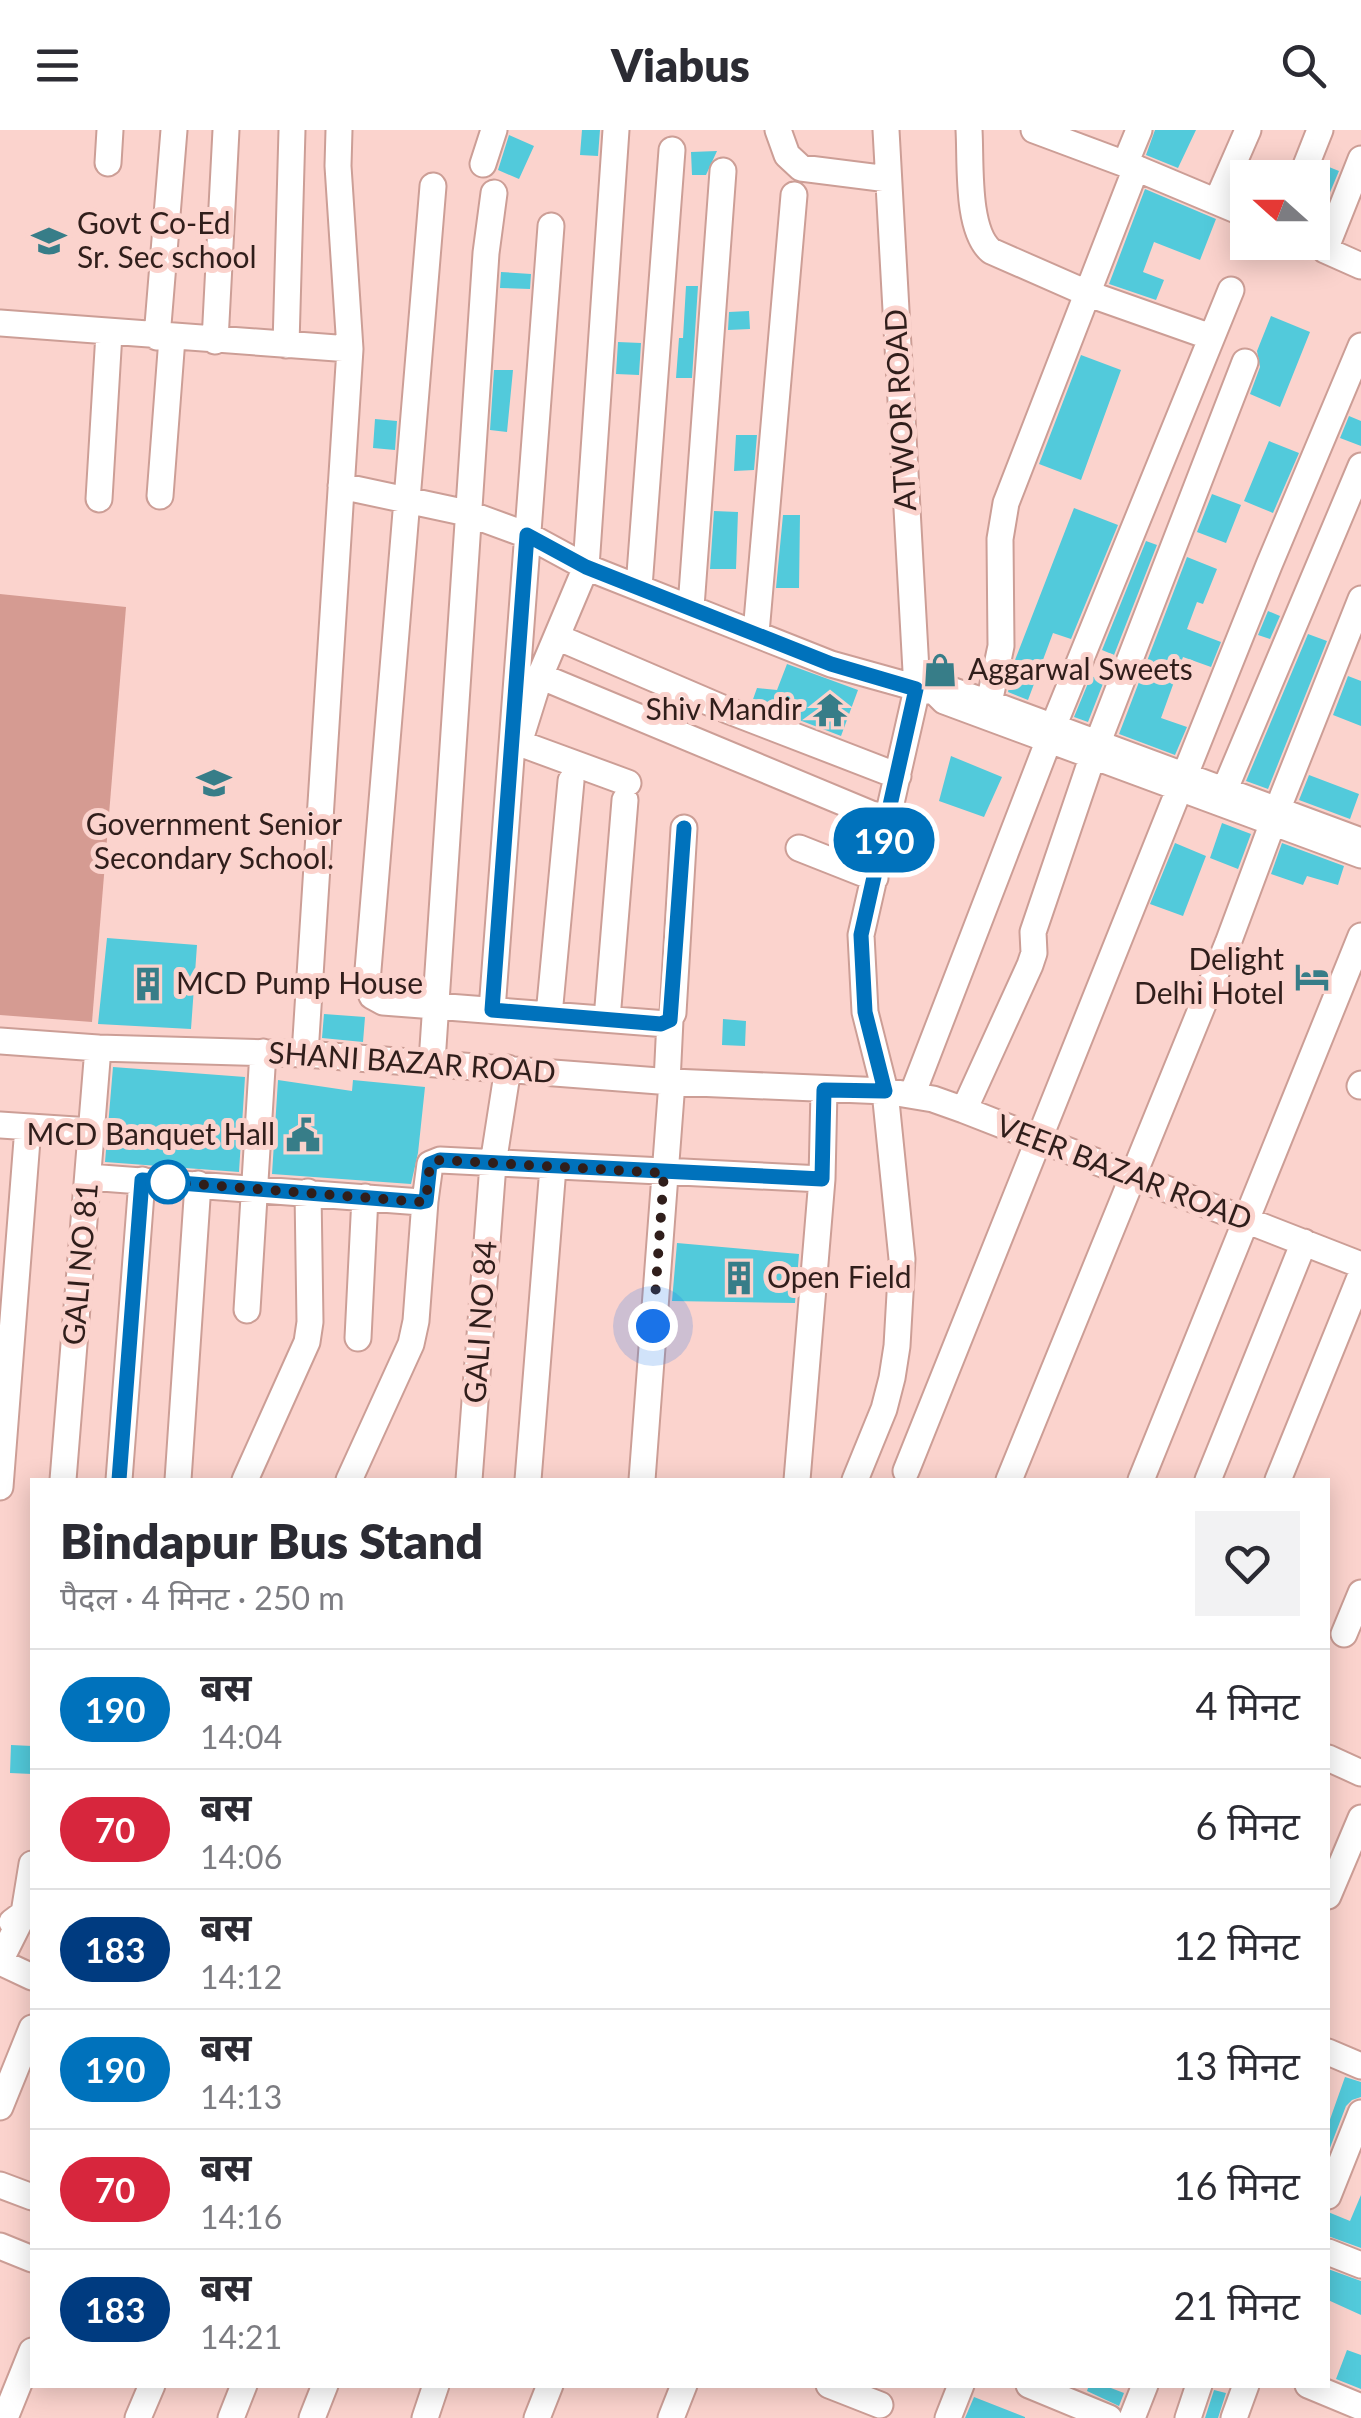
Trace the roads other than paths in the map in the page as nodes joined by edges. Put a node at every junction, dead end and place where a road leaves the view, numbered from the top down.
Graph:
1 (110, 130) edge
2 (174, 130) edge
3 (226, 130) edge
4 (292, 130) edge
5 (339, 130) edge
6 (494, 130) edge
7 (616, 130) edge
8 (778, 130) edge
9 (886, 130) edge
10 (970, 130) edge
11 (1139, 130) edge
12 (1248, 130) edge
13 (1320, 130) edge
14 (1051, 133) edge
15 (672, 150) dead end
16 (1361, 159) edge
17 (1308, 160) edge
18 (108, 164) dead end
19 (483, 164) dead end
20 (1131, 166) junction
21 (723, 171) dead end
22 (888, 179) junction
23 (433, 186) dead end
24 (494, 193) dead end
25 (794, 195) dead end
26 (1217, 201) junction
27 (1230, 207) edge
28 (1330, 220) edge
29 (551, 226) dead end
30 (1330, 252) edge
31 (1361, 266) edge
32 (1231, 290) dead end
33 (1089, 294) junction
34 (0, 323) edge
35 (109, 333) junction
36 (164, 337) junction
37 (1211, 338) junction
38 (216, 341) junction
39 (286, 345) junction
40 (1361, 346) edge
41 (350, 349) junction
42 (1245, 362) dead end
43 (1361, 466) edge
44 (340, 486) junction
45 (160, 496) dead end
46 (98, 499) dead end
47 (408, 500) junction
48 (467, 512) junction
49 (527, 535) junction
50 (586, 567) junction
51 (639, 587) junction
52 (1361, 599) edge
53 (691, 607) junction
54 (756, 633) junction
55 (557, 636) junction
56 (540, 676) junction
57 (926, 690) junction
58 (989, 703) junction
59 (1050, 734) junction
60 (1095, 750) junction
61 (898, 776) junction
62 (572, 781) dead end
63 (1184, 782) junction
64 (1226, 789) junction
65 (1276, 815) junction
66 (888, 822) junction
67 (684, 828) dead end
68 (1361, 841) edge
69 (799, 848) dead end
70 (1361, 855) edge
71 (874, 878) junction
72 (1361, 936) edge
73 (434, 1006) junction
74 (492, 1010) junction
75 (549, 1015) junction
76 (607, 1020) junction
77 (670, 1020) junction
78 (0, 1041) edge
79 (98, 1048) junction
80 (262, 1052) junction
81 (305, 1054) junction
82 (432, 1062) junction
83 (508, 1068) junction
84 (670, 1082) junction
85 (824, 1090) junction
86 (885, 1091) junction
87 (912, 1095) junction
88 (964, 1110) junction
89 (0, 1125) edge
90 (28, 1127) junction
91 (91, 1131) junction
92 (1039, 1139) junction
93 (493, 1164) junction
94 (553, 1168) junction
95 (664, 1173) junction
96 (88, 1176) junction
97 (1134, 1176) junction
98 (822, 1179) junction
99 (142, 1180) junction
100 (198, 1184) junction
101 (252, 1188) junction
102 (308, 1192) junction
103 (365, 1197) junction
104 (426, 1201) junction
105 (1247, 1222) junction
106 (1304, 1242) junction
107 (1361, 1265) edge
108 (1361, 1275) edge
109 (247, 1310) dead end
110 (358, 1338) dead end
111 (906, 1470) dead end
112 (63, 1478) edge
113 (119, 1478) edge
114 (178, 1478) edge
115 (246, 1478) edge
116 (350, 1478) edge
117 (469, 1478) edge
118 (528, 1478) edge
119 (642, 1478) edge
120 (797, 1478) edge
121 (856, 1478) edge
122 (1010, 1478) edge
123 (1142, 1478) edge
124 (1209, 1478) edge
125 (1279, 1478) edge
126 (0, 1487) edge
127 (1361, 1593) edge
128 (1344, 1634) dead end
129 (1330, 1762) edge
130 (1361, 1772) edge
131 (1361, 1818) edge
132 (30, 1876) edge
133 (1330, 1891) edge
134 (24, 1913) junction
135 (0, 1929) edge
136 (30, 1976) edge
137 (30, 2033) edge
138 (1330, 2053) edge
139 (17, 2066) edge
140 (1361, 2066) edge
141 (0, 2107) edge
142 (1361, 2114) edge
143 (0, 2185) edge
144 (1330, 2191) edge
145 (30, 2196) edge
146 (0, 2246) edge
147 (1330, 2253) edge
148 (30, 2258) edge
149 (1359, 2260) edge
150 (30, 2356) edge
151 (151, 2388) edge
152 (243, 2388) edge
153 (324, 2388) edge
154 (435, 2388) edge
155 (549, 2388) edge
156 (683, 2388) edge
157 (838, 2388) edge
158 (960, 2388) edge
159 (1033, 2388) edge
160 (1144, 2388) edge
161 (1198, 2388) edge
162 (1245, 2388) edge
163 (1315, 2388) edge
164 (881, 2403) edge
165 (1361, 2407) edge
166 (1066, 2410) edge
167 (5, 2418) edge
168 (138, 2418) edge
169 (231, 2418) edge
170 (312, 2418) edge
171 (426, 2418) edge
172 (537, 2418) edge
173 (671, 2418) edge
174 (948, 2418) edge
175 (1109, 2418) edge
176 (1132, 2418) edge
177 (1188, 2418) edge
178 (1234, 2418) edge

1 - 18 street
2 - 36 street
3 - 38 street
4 - 39 street
5 - 41 street
6 - 19 street
7 - 50 street
8 - 22 street
9 - 22 street, ATWOR ROAD
10 - 33 street
11 - 20 street
12 - 26 street
13 - 17 street
14 - 20 street
15 - 51 street
16 - 28 street
20 - 26 street
20 - 33 street
21 - 53 street
22 - 57 street, ATWOR ROAD
23 - 47 street
24 - 48 street
25 - 54 street
26 - 27 street
29 - 49 street
30 - 31 street
32 - 37 street
33 - 37 street
33 - 58 street
34 - 35 street
35 - 36 street
35 - 46 street
36 - 38 street
36 - 45 street
37 - 59 street
38 - 39 street
39 - 41 street
40 - 63 street
41 - 44 street
42 - 60 street
43 - 64 street
44 - 47 street
44 - 81 street
47 - 48 street
47 - 73 street
48 - 49 street
48 - 73 street
49 - 50 street
49 - 74 street
50 - 51 street
50 - 55 street
51 - 53 street
52 - 65 street
53 - 54 street
54 - 57 street
55 - 56 street
55 - 61 street
56 - 66 street
56 - 76 street
57 - 58 street
57 - 59 street
57 - 61 street, ATWOR ROAD
58 - 59 street
59 - 60 street
59 - 87 street
60 - 63 street
60 - 88 street
61 - 66 street, ATWOR ROAD
62 - 75 street
63 - 64 street
63 - 65 street
63 - 92 street
64 - 65 street
65 - 68 street
65 - 70 street
65 - 97 street
66 - 71 street, ATWOR ROAD
67 - 77 street
69 - 71 street
71 - 86 street, ATWOR ROAD
72 - 105 street
73 - 74 street
73 - 82 street
74 - 75 street
75 - 76 street
76 - 77 street
77 - 84 street
78 - 79 street, SHANI BAZAR ROAD
79 - 80 street, SHANI BAZAR ROAD
79 - 91 street, GALI NO 81
80 - 81 street, SHANI BAZAR ROAD
80 - 101 street
81 - 82 street, SHANI BAZAR ROAD
82 - 83 street, SHANI BAZAR ROAD
83 - 84 street, SHANI BAZAR ROAD
83 - 93 street, GALI NO 84
84 - 85 street, SHANI BAZAR ROAD
84 - 95 street
85 - 86 street, SHANI BAZAR ROAD
85 - 98 street
86 - 87 street, VEER BAZAR ROAD
86 - 121 street, ATWOR ROAD
87 - 88 street, VEER BAZAR ROAD
88 - 92 street, VEER BAZAR ROAD
89 - 90 street
90 - 91 street
90 - 126 street
91 - 96 street, GALI NO 81
92 - 97 street, VEER BAZAR ROAD
92 - 111 street
93 - 94 street
93 - 104 street
93 - 117 street, GALI NO 84
94 - 95 street
94 - 118 street
95 - 98 street
95 - 119 street
96 - 99 street
96 - 112 street, GALI NO 81
97 - 105 street, VEER BAZAR ROAD
97 - 122 street
98 - 120 street
99 - 100 street
99 - 113 street
100 - 101 street
100 - 114 street
101 - 102 street
101 - 109 street
102 - 103 street
102 - 115 street
103 - 104 street
103 - 110 street
104 - 116 street
105 - 106 street, VEER BAZAR ROAD
105 - 123 street
106 - 107 street, VEER BAZAR ROAD
106 - 124 street
108 - 125 street
127 - 128 street
129 - 130 street
131 - 133 street
132 - 134 street
134 - 135 street
134 - 136 street
137 - 139 street
138 - 140 street
139 - 141 street
142 - 144 street
143 - 145 street
146 - 148 street
147 - 149 street
150 - 167 street
151 - 168 street
152 - 169 street
153 - 170 street
154 - 171 street
155 - 172 street
156 - 173 street
157 - 164 street
158 - 174 street
159 - 166 street
160 - 176 street
161 - 177 street
162 - 178 street
163 - 165 street
166 - 175 street

